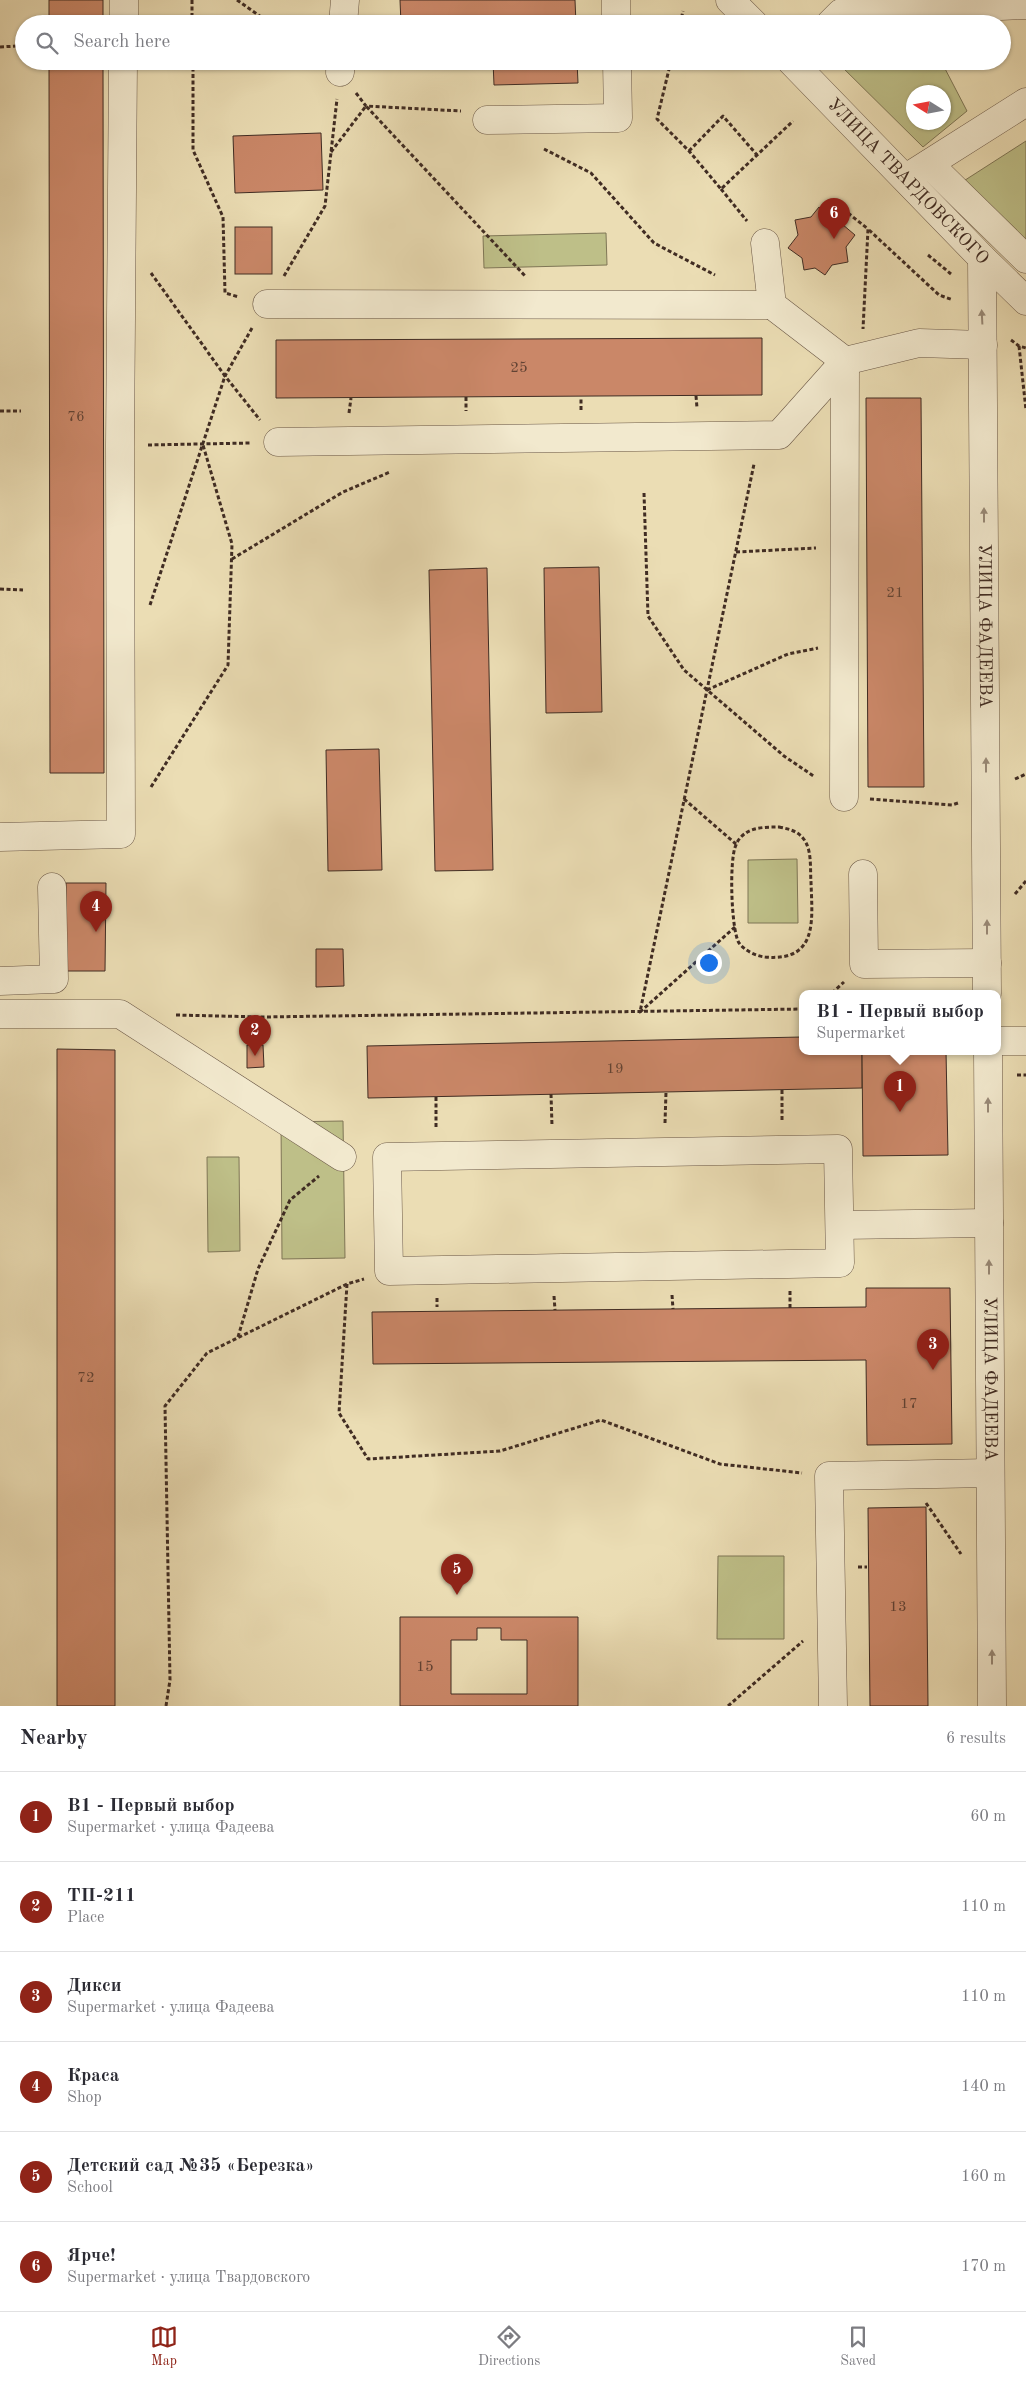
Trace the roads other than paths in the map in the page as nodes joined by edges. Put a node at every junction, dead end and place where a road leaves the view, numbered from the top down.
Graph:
1 (124, 0) edge
2 (345, 0) edge
3 (616, 0) edge
4 (730, 0) edge
5 (1026, 5) edge
6 (835, 9) edge
7 (124, 15) edge
8 (344, 15) edge
9 (616, 15) edge
10 (745, 15) edge
11 (123, 70) edge
12 (617, 70) edge
13 (800, 70) edge
14 (1026, 102) edge
15 (487, 120) road end
16 (929, 164) junction
17 (906, 178) junction
18 (765, 243) road end
19 (982, 258) junction
20 (1026, 259) edge
21 (1026, 301) edge
22 (267, 304) road end
23 (772, 305) junction
24 (996, 341) junction
25 (853, 359) junction
26 (278, 442) road end
27 (844, 797) road end
28 (0, 837) edge
29 (863, 874) dead end
30 (52, 887) dead end
31 (987, 963) junction
32 (0, 981) edge
33 (987, 990) edge
34 (0, 1014) edge
35 (1001, 1041) edge
36 (1026, 1041) edge
37 (988, 1055) edge
38 (342, 1157) road end
39 (989, 1223) junction
40 (840, 1225) junction
41 (990, 1473) junction
42 (833, 1706) edge
43 (992, 1706) edge

1 - 7 street
2 - 8 street
3 - 9 street
4 - 10 street
5 - 6 street
11 - 28 street
12 - 15 street
13 - 17 street, УЛИЦА ТВАРДОВСКОГО
14 - 16 street
16 - 17 street
16 - 20 street
17 - 19 street, УЛИЦА ТВАРДОВСКОГО
18 - 23 street
19 - 21 street, УЛИЦА ТВАРДОВСКОГО
24 -> 19 street, УЛИЦА ФАДЕЕВА
22 - 23 street
23 - 25 street
24 - 25 street
31 -> 24 street, УЛИЦА ФАДЕЕВА
25 - 26 street
25 - 27 street
29 - 31 street
30 - 32 street
31 - 33 street, УЛИЦА ФАДЕЕВА
34 - 38 street
35 - 36 street
39 -> 37 street, УЛИЦА ФАДЕЕВА
39 - 40 street
41 -> 39 street, УЛИЦА ФАДЕЕВА
40 - 40 street
41 - 42 street
43 -> 41 street, УЛИЦА ФАДЕЕВА

